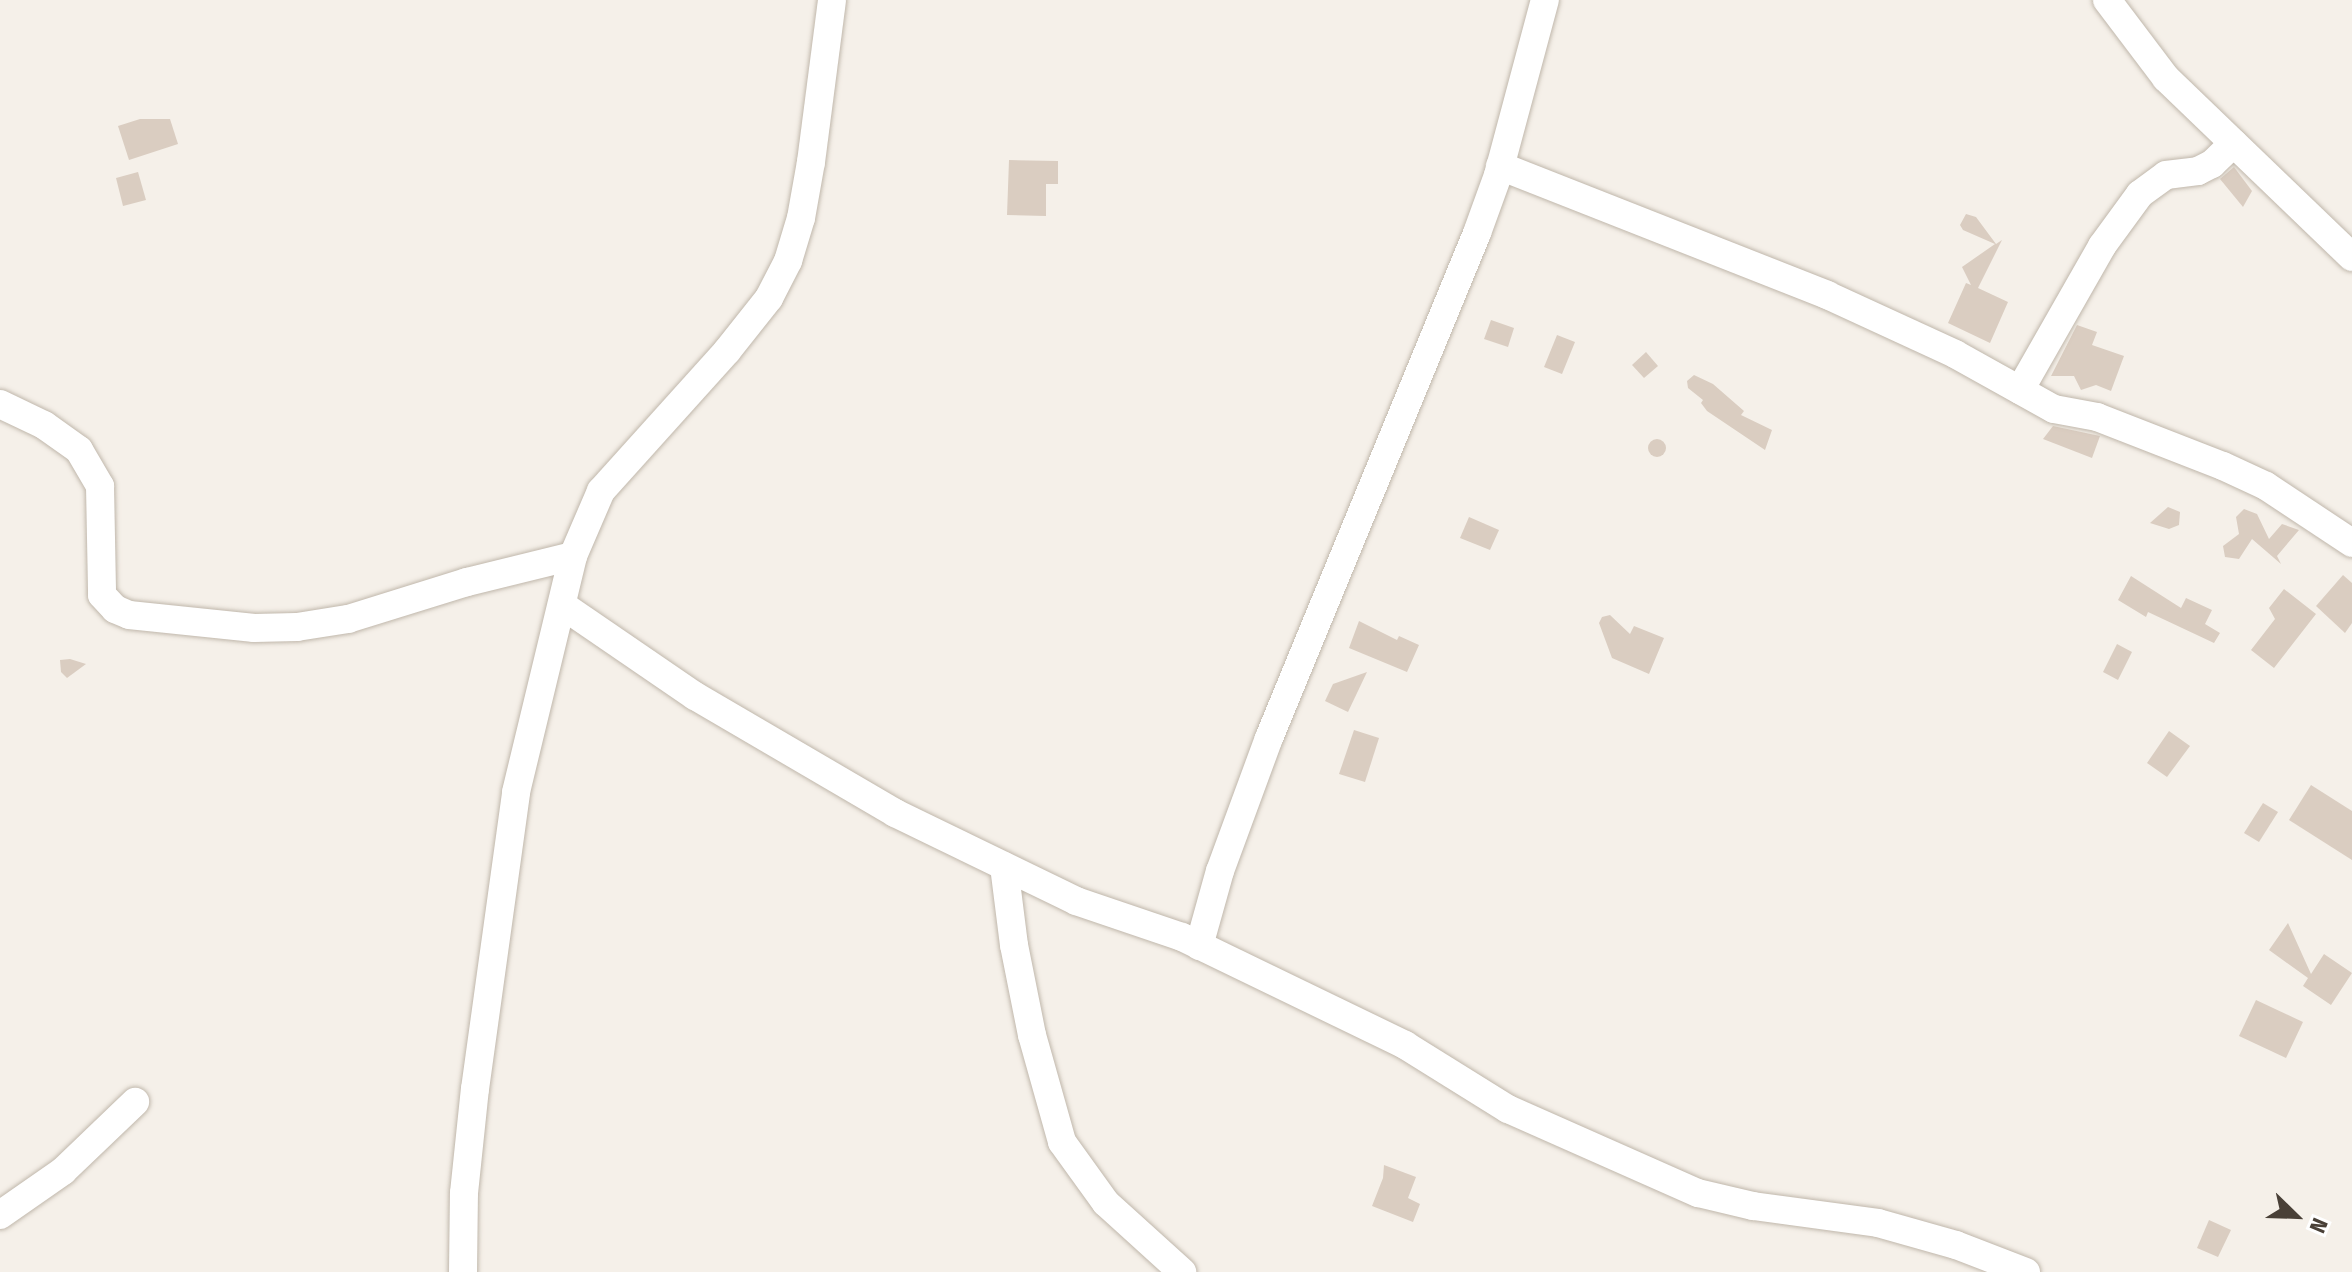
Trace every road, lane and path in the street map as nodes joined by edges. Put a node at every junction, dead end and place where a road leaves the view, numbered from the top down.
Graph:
1 (832, 0) edge
2 (1545, 0) edge
3 (2107, 0) edge
4 (2234, 143) junction
5 (1500, 166) junction
6 (2352, 257) edge
7 (2020, 390) junction
8 (0, 404) edge
9 (2352, 543) edge
10 (573, 556) junction
11 (562, 605) junction
12 (1004, 866) junction
13 (1199, 946) junction
14 (135, 1102) dead end
15 (0, 1215) edge
16 (463, 1272) edge
17 (1182, 1272) edge
18 (2026, 1272) edge

1 - 10 street
2 - 5 street
3 - 4 street
4 - 6 street
4 - 7 street
5 - 7 street
5 - 13 street
7 - 9 street
8 - 10 street
10 - 11 street
11 - 12 street
11 - 16 street
12 - 13 street
12 - 17 street
13 - 18 street
14 - 15 street

